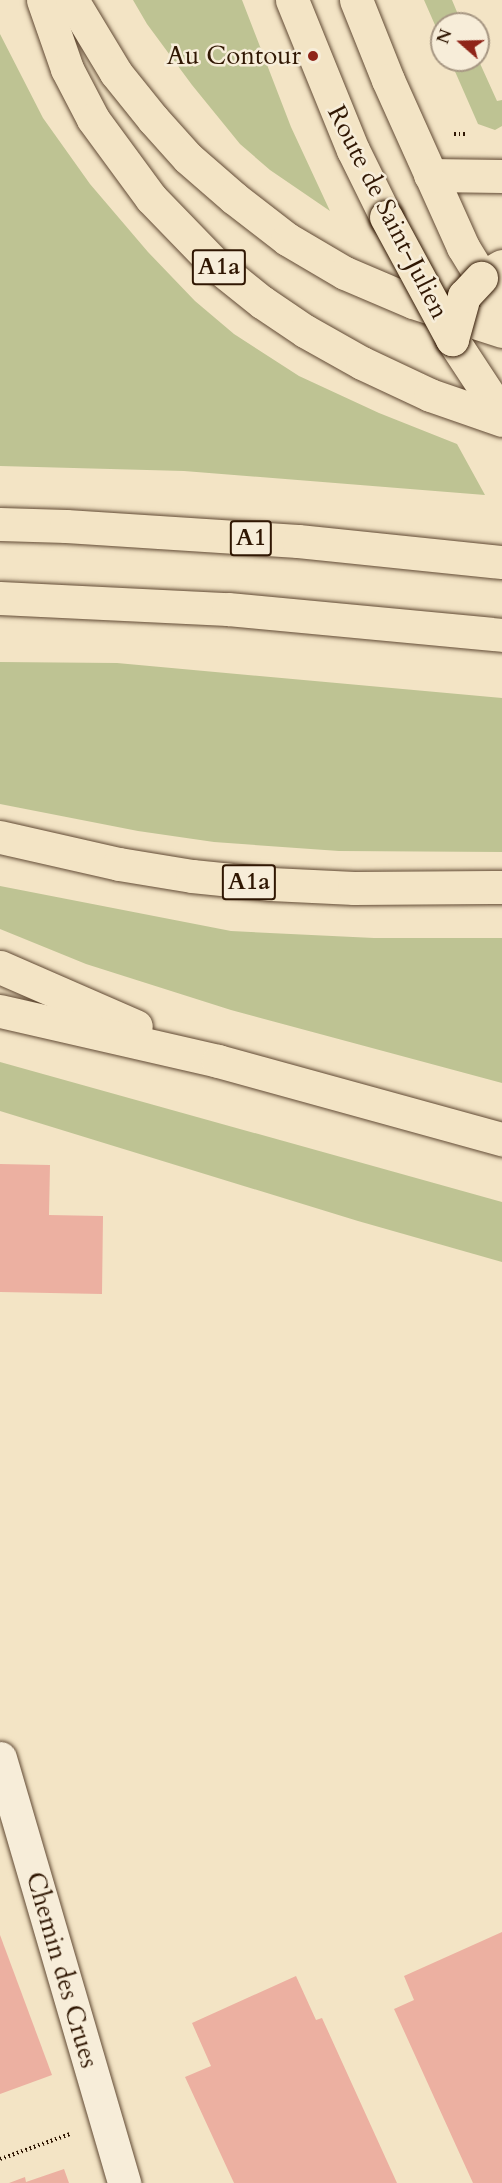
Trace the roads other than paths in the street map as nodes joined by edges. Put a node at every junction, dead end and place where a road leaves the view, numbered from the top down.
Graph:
1 (43, 0) edge
2 (72, 0) edge
3 (292, 0) edge
4 (356, 0) edge
5 (430, 176) junction
6 (502, 176) edge
7 (491, 272) edge
8 (502, 311) edge
9 (502, 331) edge
10 (452, 339) junction
11 (502, 418) edge
12 (0, 524) edge
13 (502, 562) edge
14 (0, 598) edge
15 (502, 635) edge
16 (0, 837) edge
17 (502, 887) edge
18 (0, 967) edge
19 (0, 1011) edge
20 (218, 1061) junction
21 (502, 1139) edge
22 (0, 1758) edge
23 (124, 2183) edge

1 - 11 main road, A1a
2 - 9 main road
3 - 10 main road, Route de Saint-Julien, bridge
4 - 5 main road, Route de Saint-Julien
5 - 6 main road
5 - 7 main road, Route de Saint-Julien
7 - 8 main road, Route de Saint-Julien
7 - 10 main road, bridge
10 - 11 main road, Route de Saint-Julien
12 - 13 main road, A1
14 - 15 main road
16 - 17 main road, A1a
18 - 20 main road
19 - 20 main road
20 - 21 main road
22 - 23 street, Chemin des Crues

